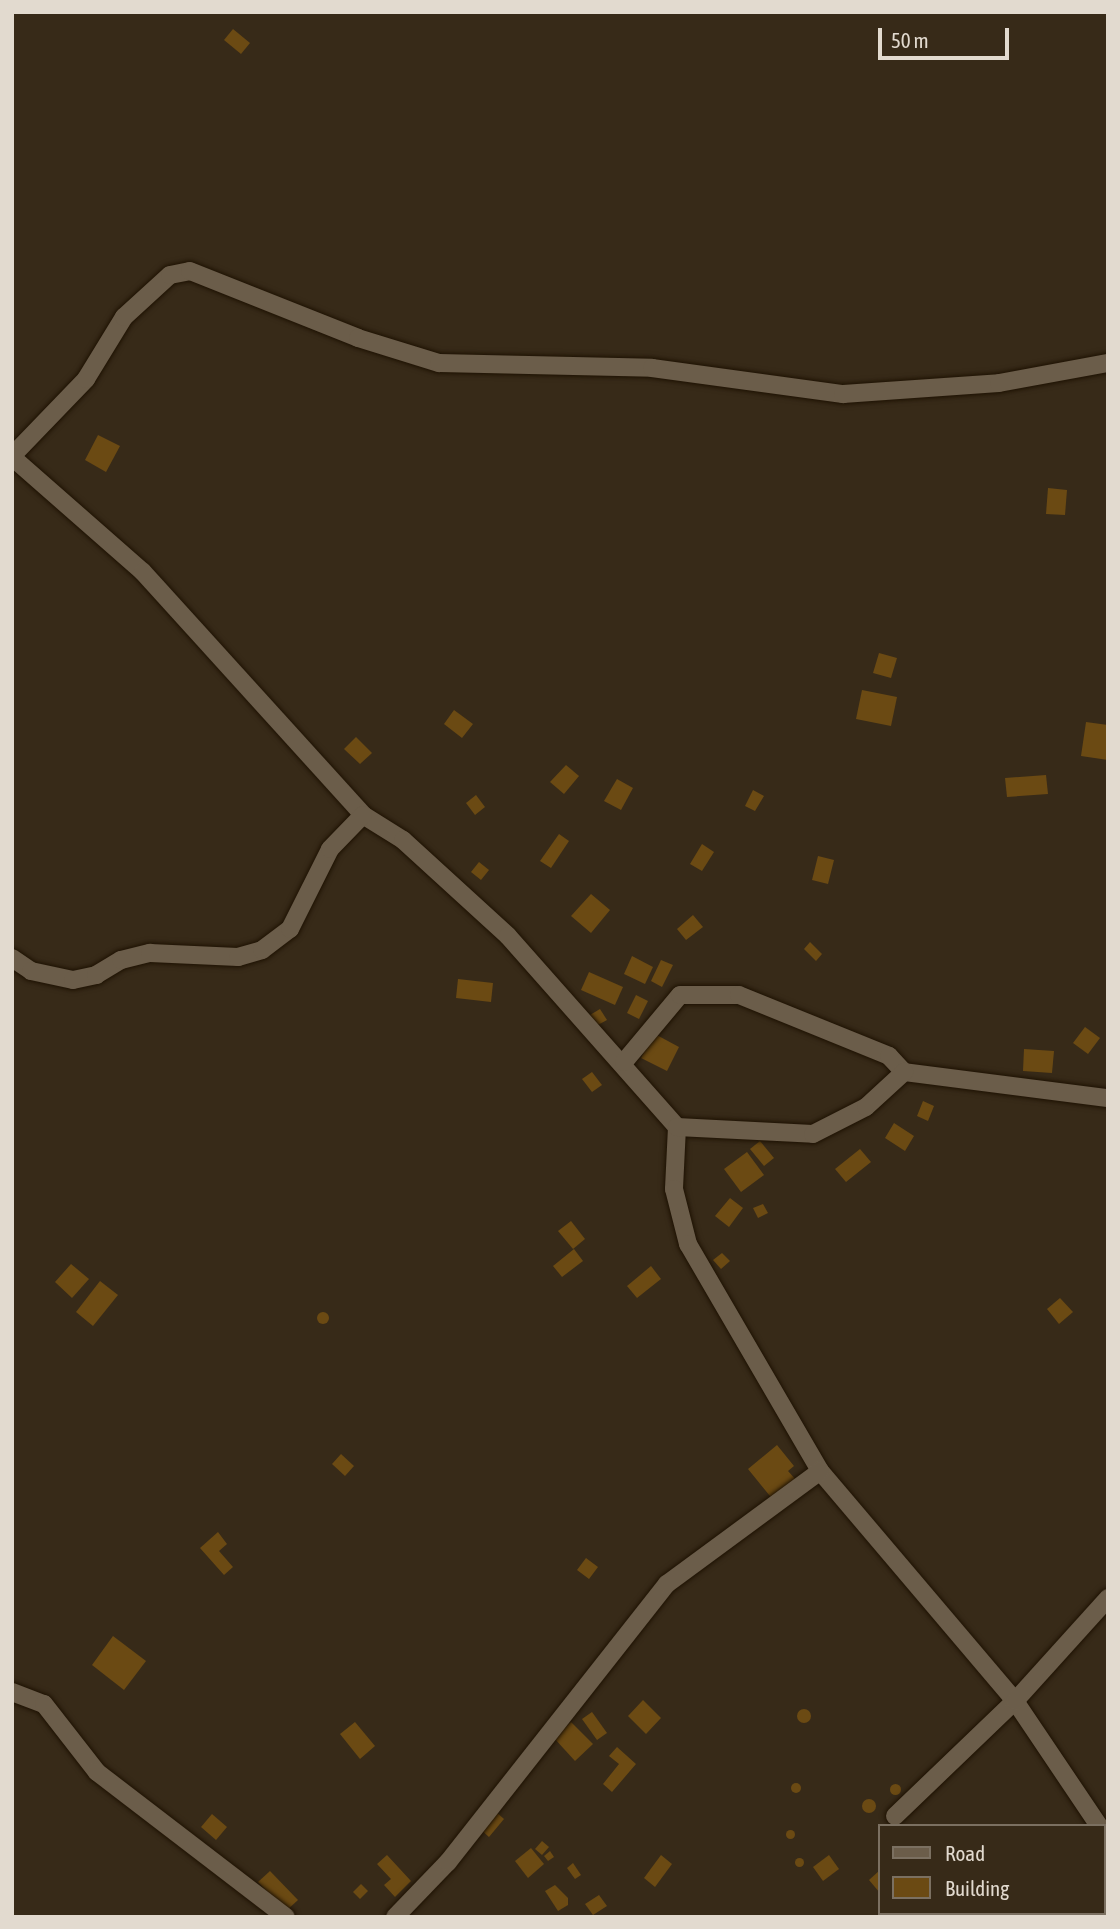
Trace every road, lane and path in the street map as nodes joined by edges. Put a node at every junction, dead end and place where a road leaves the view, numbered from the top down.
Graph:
1 (1108, 363) edge
2 (12, 456) edge
3 (363, 815) junction
4 (12, 958) edge
5 (624, 1062) junction
6 (904, 1072) junction
7 (1108, 1098) edge
8 (677, 1127) junction
9 (820, 1471) junction
10 (1108, 1598) edge
11 (12, 1692) edge
12 (1015, 1701) junction
13 (895, 1816) dead end
14 (1098, 1824) edge
15 (286, 1917) edge
16 (394, 1917) edge

1 - 2 street
2 - 3 street
3 - 4 street
3 - 5 street
5 - 6 street
5 - 8 street
6 - 7 street
6 - 8 street
8 - 9 street
9 - 12 street
9 - 16 street
10 - 12 street
11 - 15 street
12 - 13 street
12 - 14 street

